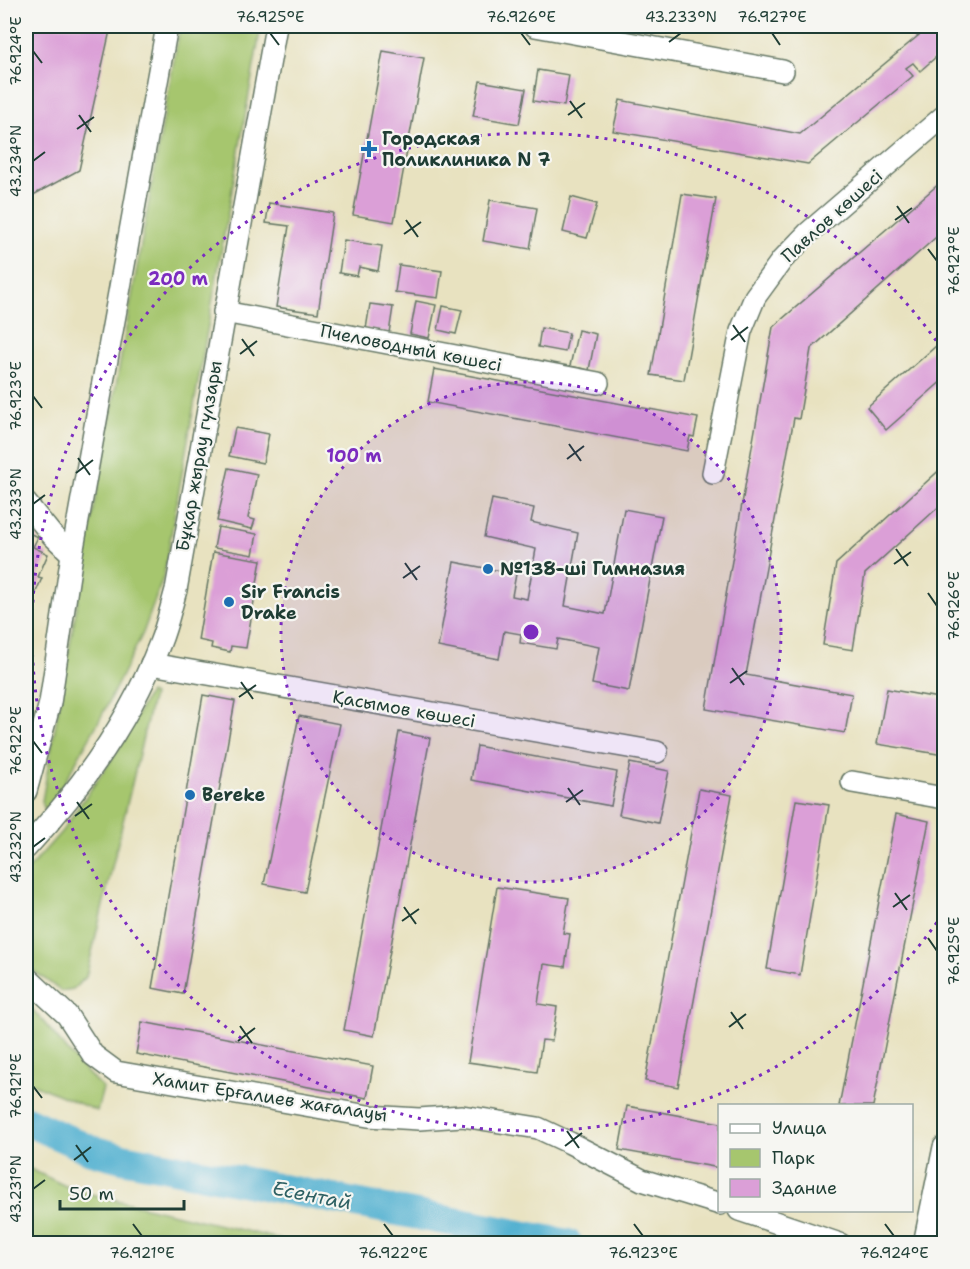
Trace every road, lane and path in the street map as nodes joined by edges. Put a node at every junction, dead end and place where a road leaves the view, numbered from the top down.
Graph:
1 (167, 26) edge
2 (276, 26) edge
3 (536, 26) edge
4 (783, 71) dead end
5 (945, 116) edge
6 (224, 312) junction
7 (598, 383) dead end
8 (713, 474) dead end
9 (26, 503) edge
10 (72, 554) junction
11 (151, 664) junction
12 (657, 752) dead end
13 (852, 782) dead end
14 (26, 791) edge
15 (945, 798) edge
16 (30, 836) edge
17 (26, 977) edge
18 (945, 1147) edge
19 (718, 1203) edge
20 (745, 1212) edge
21 (840, 1244) edge
22 (924, 1244) edge

1 - 10 street
2 - 6 street, Бұқар жырау гүлзары
3 - 4 street
5 - 8 street, Павлов көшесі
6 - 7 street, Пчеловодный көшесі
6 - 11 street, Бұқар жырау гүлзары
9 - 10 street
10 - 14 street
11 - 12 street, Қасымов көшесі
11 - 16 street, Бұқар жырау гүлзары
13 - 15 street
17 - 19 street, Хамит Ерғалиев жағалауы
18 - 22 street
20 - 21 street

